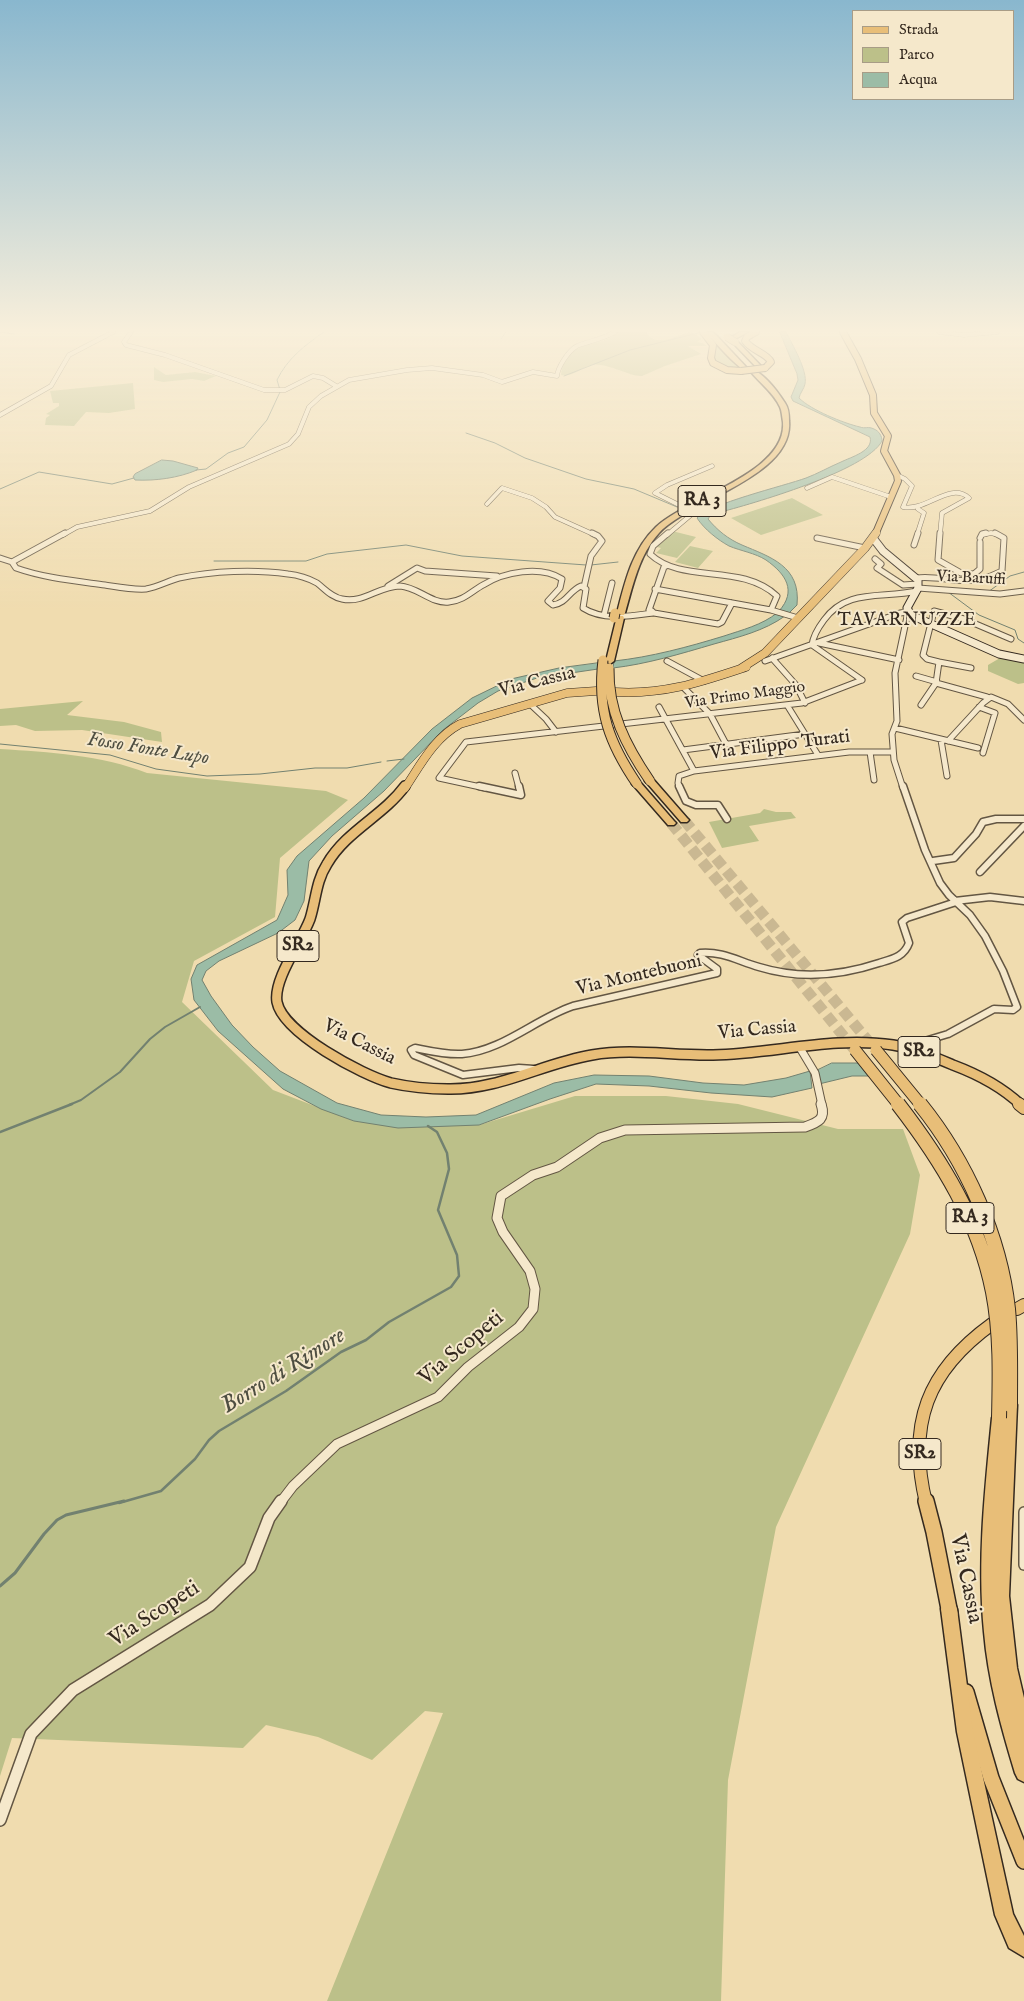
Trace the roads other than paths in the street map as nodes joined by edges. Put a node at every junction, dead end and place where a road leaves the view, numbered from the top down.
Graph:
1 (301, 425) edge
2 (781, 425) edge
3 (882, 425) edge
4 (712, 466) dead end
5 (897, 475) junction
6 (807, 488) dead end
7 (891, 497) junction
8 (487, 504) dead end
9 (681, 506) dead end
10 (918, 509) junction
11 (689, 510) dead end
12 (817, 538) dead end
13 (869, 544) junction
14 (914, 545) dead end
15 (882, 549) joint
16 (0, 558) edge
17 (875, 559) dead end
18 (12, 562) junction
19 (666, 566) junction
20 (499, 576) junction
21 (612, 583) dead end
22 (917, 585) junction
23 (584, 587) junction
24 (385, 588) junction
25 (656, 590) junction
26 (1024, 591) edge
27 (906, 593) junction
28 (913, 598) junction
29 (732, 603) junction
30 (773, 610) junction
31 (650, 612) junction
32 (908, 612) junction
33 (604, 615) junction
34 (798, 618) junction
35 (930, 625) junction
36 (1011, 639) dead end
37 (814, 644) junction
38 (765, 658) junction
39 (1024, 659) edge
40 (606, 660) junction
41 (898, 660) junction
42 (668, 661) dead end
43 (939, 662) junction
44 (971, 668) dead end
45 (916, 676) dead end
46 (705, 682) junction
47 (936, 682) junction
48 (684, 688) junction
49 (596, 691) dead end
50 (615, 692) dead end
51 (987, 697) dead end
52 (805, 703) junction
53 (530, 704) junction
54 (787, 705) junction
55 (921, 705) dead end
56 (659, 707) dead end
57 (979, 707) junction
58 (710, 714) junction
59 (666, 720) junction
60 (1024, 720) edge
61 (895, 728) junction
62 (556, 732) junction
63 (805, 734) junction
64 (941, 740) junction
65 (948, 741) junction
66 (726, 744) junction
67 (978, 748) dead end
68 (683, 750) junction
69 (870, 752) junction
70 (893, 752) junction
71 (983, 753) dead end
72 (818, 755) junction
73 (694, 771) junction
74 (515, 772) dead end
75 (947, 776) dead end
76 (874, 780) dead end
77 (727, 818) dead end
78 (1024, 819) edge
79 (684, 820) tunnel mouth
80 (671, 823) tunnel mouth
81 (1024, 826) edge
82 (933, 860) junction
83 (980, 872) dead end
84 (1024, 901) edge
85 (956, 902) junction
86 (904, 1047) junction
87 (800, 1048) junction
88 (855, 1050) tunnel mouth
89 (876, 1050) tunnel mouth
90 (540, 1070) junction
91 (1024, 1108) edge
92 (992, 1324) dead end
93 (1024, 1512) edge
94 (1024, 1565) edge
95 (949, 1609) junction
96 (1024, 1735) edge
97 (1017, 1751) junction
98 (1024, 1773) edge
99 (1024, 1778) edge
100 (0, 1820) edge
101 (1024, 1861) edge
102 (1024, 1948) edge

1 - 18 street
2 - 40 highway, RA 3
3 - 5 main road
4 - 9 street
5 - 7 main road
5 - 10 street
6 - 7 street
7 - 13 main road
8 - 23 street
10 - 14 street
10 - 22 street
11 - 19 street
12 - 13 street
13 - 15 main road
13 - 34 main road
15 - 22 main road
16 - 18 street
17 - 22 street
18 - 24 street
19 - 25 street
19 - 30 street
20 - 23 street
20 - 24 street
20 - 24 street
21 - 33 street
22 - 26 street, Via Baruffi
22 - 27 street
22 - 28 main road
23 - 33 street
25 - 29 street
25 - 31 street
27 - 28 street
27 - 37 street
28 - 32 main road
29 - 30 street
29 - 31 street
30 - 34 street
31 - 33 street
32 - 35 main road
32 - 37 street
32 - 41 street
34 - 38 main road
35 - 36 street
35 - 39 main road
35 - 43 street
37 - 38 street
37 - 41 street
37 - 52 street, Via Primo Maggio
38 - 46 main road
38 - 52 street
40 - 79 highway, RA 3, bridge
40 - 80 highway, RA 3, bridge
41 - 61 street
42 - 46 street
43 - 44 street
43 - 47 street
45 - 47 street
46 - 48 main road
47 - 51 street
47 - 55 street
48 - 50 main road
48 - 58 street
49 - 53 main road, Via Cassia / SR2
52 - 54 street, Via Primo Maggio
53 - 62 street
53 - 90 main road, Via Cassia / SR2
54 - 58 street, Via Primo Maggio
54 - 63 street
56 - 59 street
57 - 60 street
57 - 65 street
57 - 71 street
58 - 59 street, Via Primo Maggio
58 - 66 street
59 - 62 street, Via Primo Maggio
59 - 68 street
61 - 64 street
61 - 70 street
62 - 74 street, Via Primo Maggio
63 - 66 street
63 - 72 street
64 - 65 street
64 - 75 street
65 - 67 street
66 - 68 street
68 - 73 street
69 - 70 street, Via Filippo Turati
69 - 72 street, Via Filippo Turati
69 - 76 street, Via Filippo Turati
70 - 82 street
72 - 73 street, Via Filippo Turati
73 - 77 street
78 - 82 street
81 - 83 street
82 - 85 street
84 - 85 street, Via Montebuoni
85 - 86 street
85 - 90 street, Via Montebuoni
86 - 87 main road, Via Cassia / SR2
86 - 91 main road, Via Cassia / SR2
87 - 90 main road, Via Cassia / SR2
87 - 100 street, Via Scopeti
88 - 97 highway, RA 3, bridge
89 - 96 highway, RA 3, bridge
92 - 95 main road, Via Cassia / SR2
93 - 94 street
95 - 101 main road, Via Cassia / SR2
95 - 102 highway
97 - 98 highway, RA 3
97 - 99 highway

